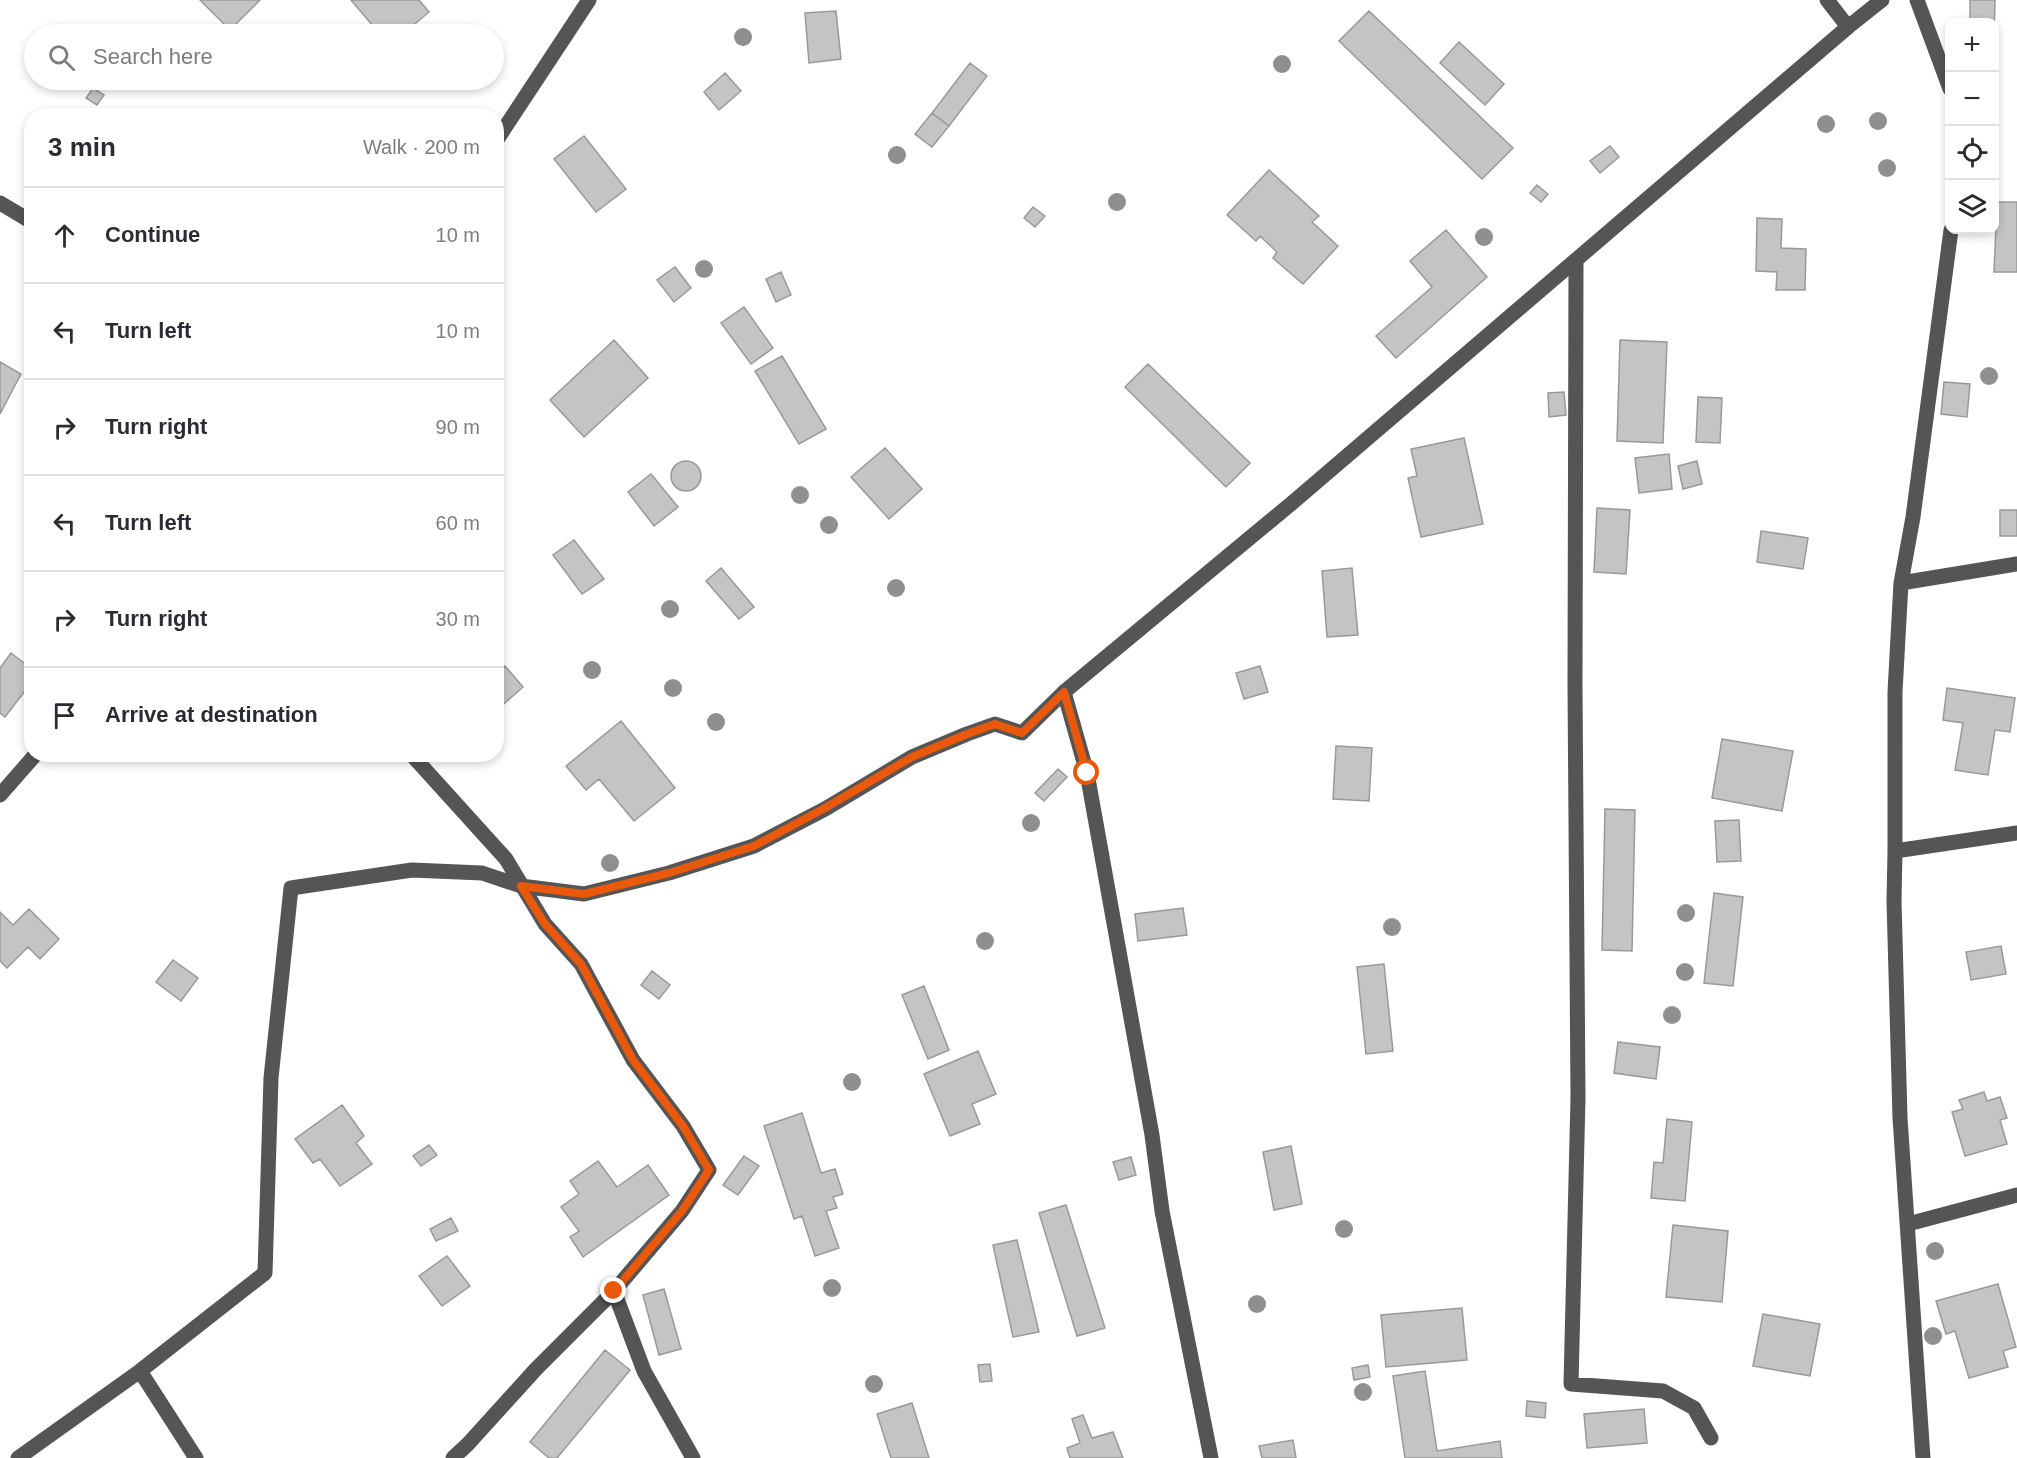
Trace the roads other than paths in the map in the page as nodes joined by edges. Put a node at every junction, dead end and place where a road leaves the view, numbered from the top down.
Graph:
1 (590, 0) edge
2 (1827, 0) edge
3 (1882, 0) edge
4 (1917, 0) edge
5 (1848, 27) junction
6 (1945, 76) edge
7 (504, 129) edge
8 (0, 203) edge
9 (24, 217) edge
10 (1950, 234) edge
11 (1576, 260) junction
12 (2017, 564) edge
13 (1901, 583) junction
14 (1064, 692) junction
15 (29, 762) edge
16 (418, 762) edge
17 (0, 795) edge
18 (2017, 833) edge
19 (1895, 851) junction
20 (521, 886) junction
21 (2017, 1195) edge
22 (1908, 1224) junction
23 (614, 1291) junction
24 (140, 1371) junction
25 (1711, 1438) dead end
26 (18, 1458) edge
27 (196, 1458) edge
28 (453, 1458) edge
29 (693, 1458) edge
30 (1211, 1458) edge
31 (1923, 1458) edge

1 - 7 street
2 - 5 street
3 - 5 street
4 - 6 street
5 - 11 street
8 - 9 street
10 - 13 street
11 - 14 street
11 - 25 street
12 - 13 street
13 - 19 street
14 - 20 street
14 - 30 street
15 - 17 street
16 - 20 street
18 - 19 street
19 - 22 street
20 - 23 street
20 - 24 street
21 - 22 street
22 - 31 street
23 - 28 street
23 - 29 street
24 - 26 street
24 - 27 street

